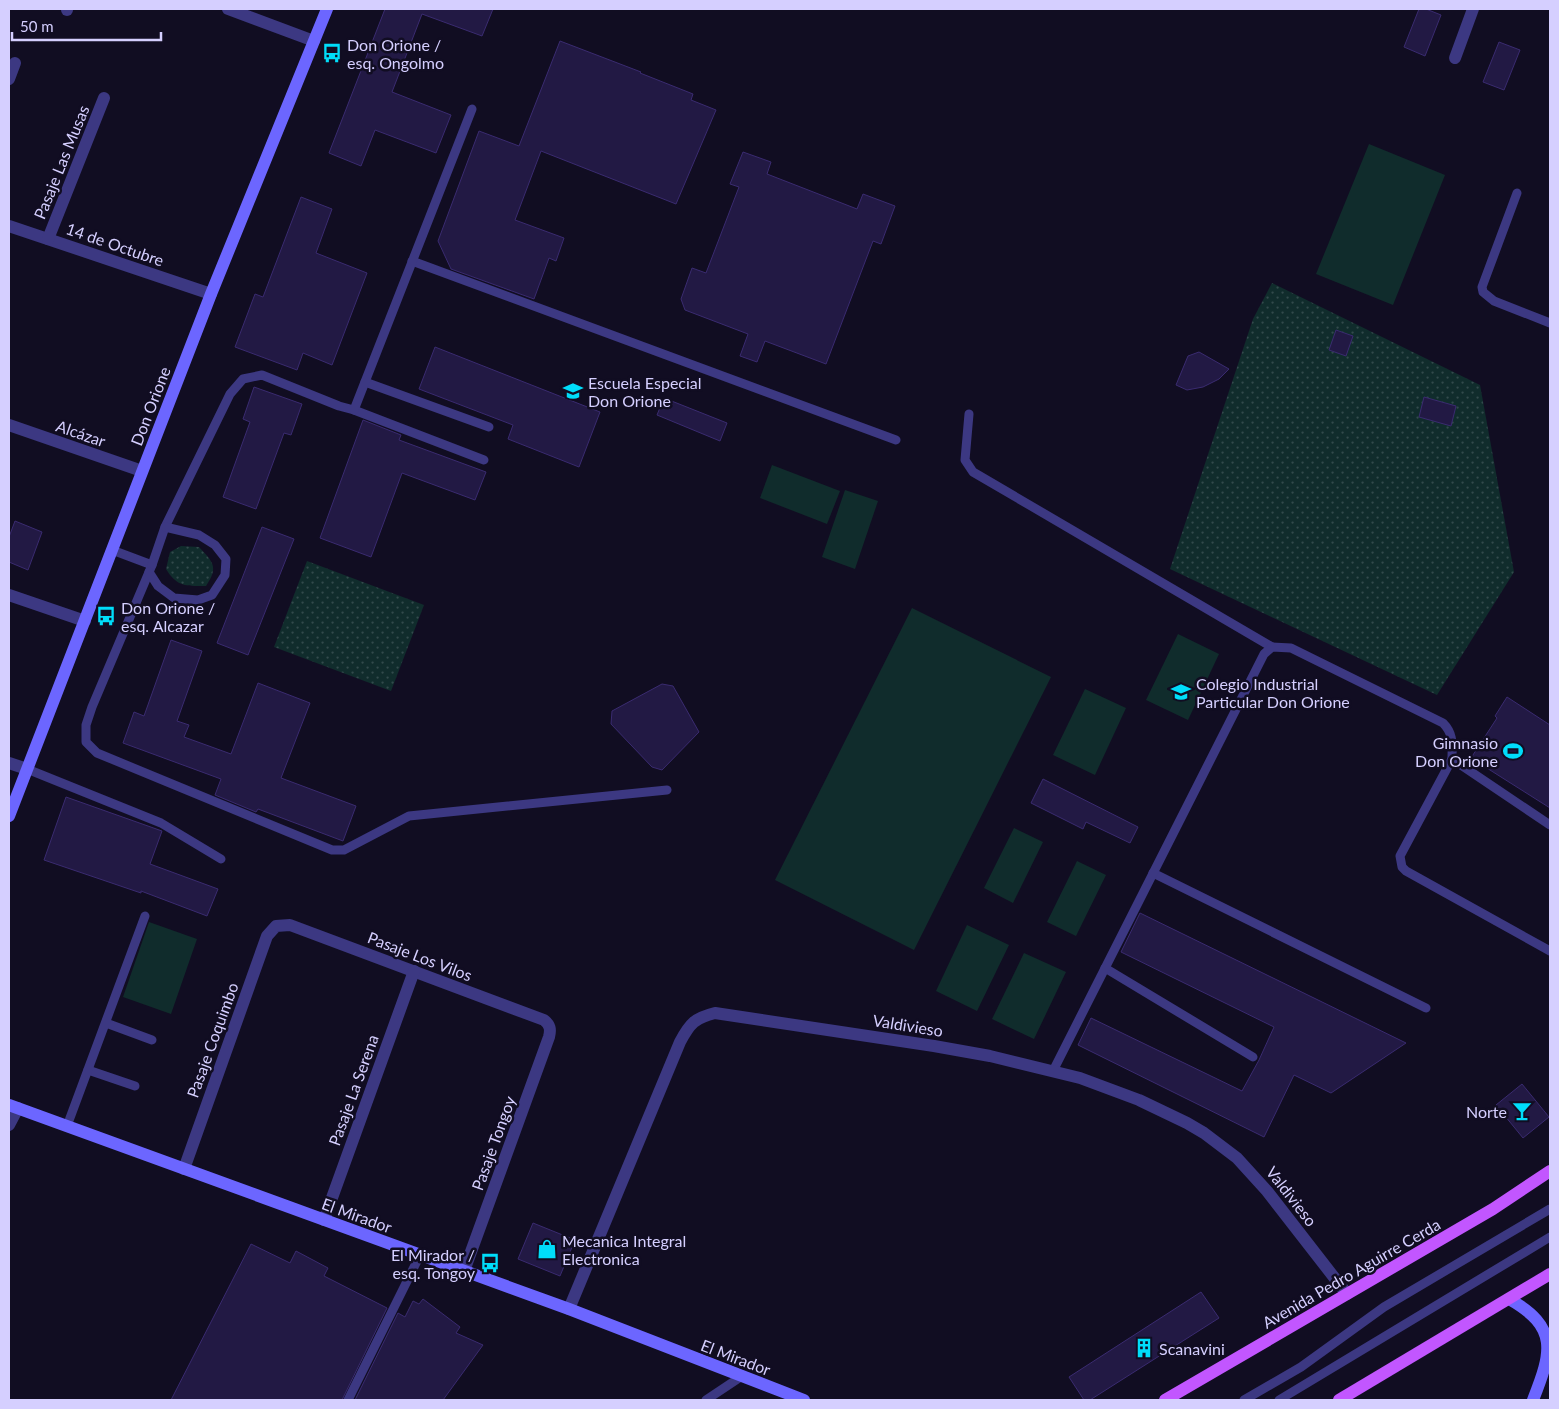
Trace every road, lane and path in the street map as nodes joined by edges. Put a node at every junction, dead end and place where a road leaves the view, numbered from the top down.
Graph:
1 (228, 9) edge
2 (327, 9) edge
3 (1472, 9) edge
4 (314, 41) junction
5 (1455, 58) dead end
6 (15, 63) dead end
7 (9, 80) edge
8 (104, 98) dead end
9 (472, 109) dead end
10 (1517, 193) dead end
11 (9, 226) edge
12 (48, 239) junction
13 (412, 260) junction
14 (211, 294) junction
15 (1550, 323) edge
16 (365, 382) junction
17 (354, 410) junction
18 (969, 414) dead end
19 (9, 425) edge
20 (489, 427) dead end
21 (896, 440) dead end
22 (484, 460) dead end
23 (142, 471) junction
24 (165, 527) junction
25 (112, 550) junction
26 (150, 568) junction
27 (9, 595) edge
28 (84, 621) junction
29 (1272, 646) junction
30 (1452, 759) junction
31 (9, 763) edge
32 (27, 769) junction
33 (667, 790) dead end
34 (9, 816) edge
35 (1550, 825) edge
36 (220, 859) dead end
37 (1153, 873) junction
38 (146, 916) dead end
39 (276, 926) joint
40 (1550, 951) edge
41 (1105, 968) junction
42 (414, 971) junction
43 (1426, 1008) dead end
44 (106, 1023) junction
45 (550, 1026) joint
46 (152, 1040) dead end
47 (1253, 1057) dead end
48 (88, 1070) junction
49 (1053, 1071) junction
50 (135, 1086) dead end
51 (13, 1106) edge
52 (9, 1125) edge
53 (67, 1126) junction
54 (184, 1169) junction
55 (1550, 1171) edge
56 (1550, 1209) edge
57 (324, 1220) junction
58 (1550, 1237) edge
59 (420, 1255) junction
60 (464, 1271) junction
61 (1550, 1274) edge
62 (1347, 1294) junction
63 (1509, 1299) junction
64 (569, 1309) junction
65 (742, 1376) junction
66 (348, 1400) edge
67 (706, 1400) edge
68 (804, 1400) edge
69 (1165, 1400) edge
70 (1244, 1400) edge
71 (1279, 1400) edge
72 (1339, 1400) edge
73 (1533, 1400) edge

1 - 4 street
2 - 4 main road, Don Orione
3 - 5 street
4 - 14 main road, Don Orione
6 - 7 street
8 - 12 street, Pasaje Las Musas
9 - 13 lane
10 - 15 lane
11 - 12 street, 14 de Octubre
12 - 14 street, 14 de Octubre
13 - 16 lane
13 - 21 lane
14 - 23 main road, Don Orione
16 - 17 lane
16 - 20 lane
17 - 22 lane
17 - 24 lane
18 - 29 lane
19 - 23 street, Alcázar
23 - 25 main road, Don Orione
24 - 26 lane
24 - 26 lane
25 - 26 lane
25 - 28 main road, Don Orione
26 - 33 lane
27 - 28 street
28 - 32 main road, Don Orione
29 - 30 lane
29 - 37 lane
30 - 35 lane
30 - 40 lane
31 - 32 street
32 - 34 main road, Don Orione
32 - 36 lane
37 - 41 lane
37 - 43 lane
38 - 44 lane
39 - 42 street, Pasaje Los Vilos
39 - 54 street, Pasaje Coquimbo
41 - 47 lane
41 - 49 lane
42 - 45 street, Pasaje Los Vilos
42 - 57 street, Pasaje La Serena
44 - 46 lane
44 - 48 lane
45 - 60 street, Pasaje Tongoy
48 - 50 lane
48 - 53 lane
49 - 62 street, Valdivieso
49 - 64 street, Valdivieso
51 - 52 street
51 - 53 main road, El Mirador
53 - 54 main road, El Mirador
54 - 57 main road, El Mirador
55 - 62 main road, Avenida Pedro Aguirre Cerda
56 - 70 lane
57 - 59 main road, El Mirador
58 - 71 lane
59 - 60 main road, El Mirador
59 - 66 lane
60 - 64 main road, El Mirador
61 - 63 main road
62 - 69 main road, Avenida Pedro Aguirre Cerda
63 - 72 main road
63 - 73 main road
64 - 65 main road, El Mirador
65 - 67 lane
65 - 68 main road, El Mirador

